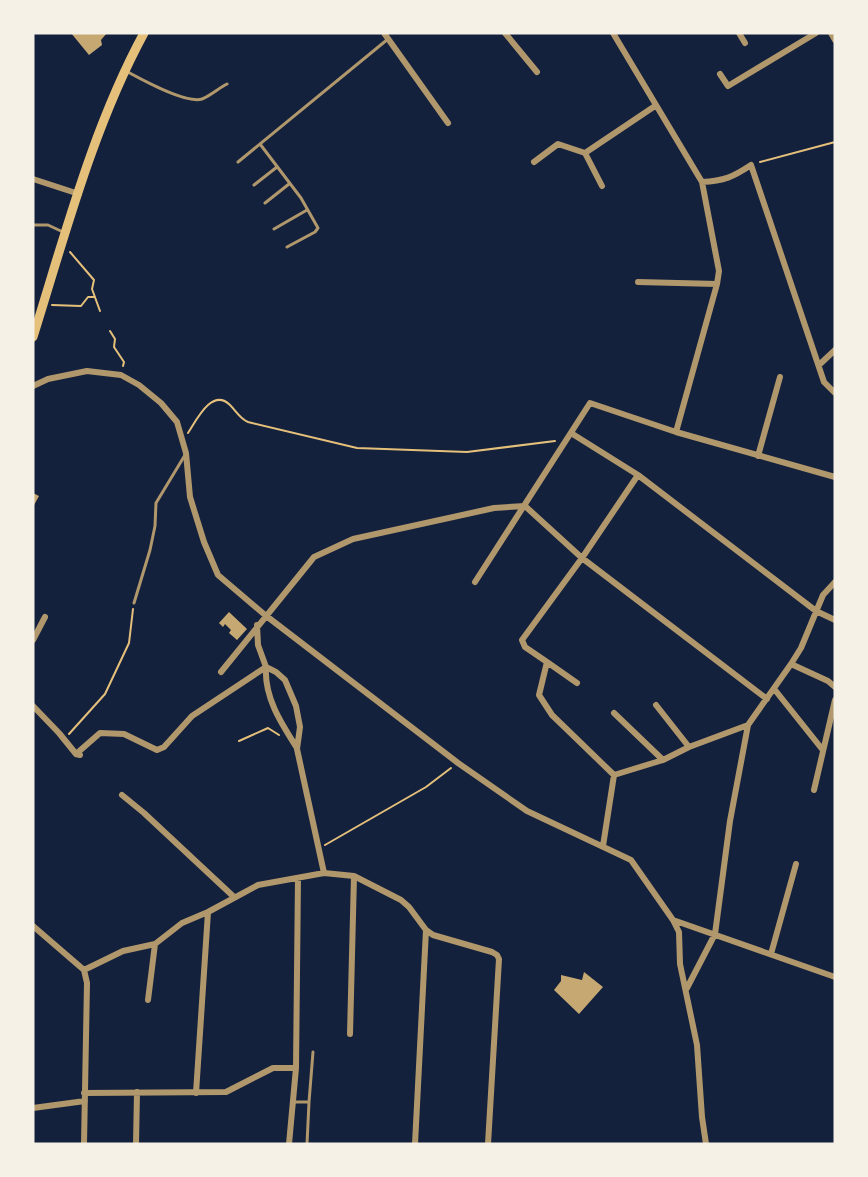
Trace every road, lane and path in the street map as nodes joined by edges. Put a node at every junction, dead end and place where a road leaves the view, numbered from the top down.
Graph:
1 (144, 33) edge
2 (505, 33) edge
3 (613, 33) edge
4 (739, 33) edge
5 (816, 33) edge
6 (831, 33) edge
7 (386, 36) edge
8 (835, 40) edge
9 (745, 43) dead end
10 (124, 70) junction
11 (537, 72) dead end
12 (720, 74) dead end
13 (227, 84) dead end
14 (655, 106) junction
15 (448, 123) dead end
16 (835, 142) edge
17 (260, 144) junction
18 (585, 153) junction
19 (238, 162) dead end
20 (534, 162) dead end
21 (751, 165) junction
22 (277, 167) junction
23 (33, 179) edge
24 (702, 182) junction
25 (289, 184) junction
26 (254, 185) dead end
27 (602, 186) dead end
28 (79, 194) junction
29 (265, 203) dead end
30 (308, 210) junction
31 (33, 225) edge
32 (274, 229) dead end
33 (65, 234) junction
34 (62, 244) junction
35 (287, 248) dead end
36 (638, 282) dead end
37 (717, 284) junction
38 (95, 297) junction
39 (43, 304) junction
40 (100, 311) dead end
41 (110, 331) dead end
42 (33, 337) edge
43 (835, 350) edge
44 (819, 365) junction
45 (121, 375) junction
46 (780, 377) dead end
47 (33, 386) edge
48 (835, 393) edge
49 (675, 432) junction
50 (569, 436) junction
51 (182, 441) junction
52 (186, 453) junction
53 (758, 456) junction
54 (638, 475) junction
55 (835, 477) edge
56 (525, 506) junction
57 (582, 558) junction
58 (474, 582) dead end
59 (835, 582) edge
60 (134, 603) joint
61 (816, 611) junction
62 (266, 615) junction
63 (45, 617) dead end
64 (835, 620) edge
65 (257, 625) junction
66 (33, 640) edge
67 (547, 662) junction
68 (791, 664) junction
69 (266, 667) junction
70 (221, 672) dead end
71 (577, 683) dead end
72 (835, 687) edge
73 (775, 690) junction
74 (767, 699) junction
75 (835, 700) edge
76 (656, 705) dead end
77 (33, 706) edge
78 (614, 713) dead end
79 (748, 725) junction
80 (283, 738) dead end
81 (64, 740) junction
82 (239, 741) dead end
83 (689, 747) junction
84 (297, 748) junction
85 (822, 749) junction
86 (663, 760) junction
87 (458, 763) junction
88 (614, 775) junction
89 (814, 790) dead end
90 (122, 795) dead end
91 (603, 846) junction
92 (320, 848) junction
93 (796, 864) dead end
94 (324, 873) junction
95 (354, 876) junction
96 (298, 878) junction
97 (234, 897) junction
98 (208, 912) junction
99 (673, 920) junction
100 (33, 926) edge
101 (426, 930) junction
102 (715, 934) junction
103 (155, 944) junction
104 (771, 954) junction
105 (84, 970) junction
106 (835, 977) edge
107 (686, 988) junction
108 (148, 1000) dead end
109 (350, 1034) dead end
110 (313, 1052) dead end
111 (296, 1068) junction
112 (137, 1092) junction
113 (196, 1092) junction
114 (84, 1093) junction
115 (85, 1101) junction
116 (293, 1102) junction
117 (309, 1102) junction
118 (33, 1108) edge
119 (84, 1144) edge
120 (136, 1144) edge
121 (289, 1144) edge
122 (307, 1144) edge
123 (416, 1144) edge
124 (488, 1144) edge
125 (705, 1144) edge

1 - 10 main road
2 - 11 street
3 - 14 street
4 - 9 street
5 - 12 street
6 - 8 street
7 - 15 street
7 - 17 lane
10 - 13 lane
10 - 28 main road
14 - 18 street
14 - 24 street
16 - 21 path
17 - 19 lane
17 - 22 lane
18 - 20 street
18 - 27 street
21 - 24 street
21 - 44 street
22 - 25 lane
22 - 26 lane
23 - 28 street
24 - 37 street
25 - 29 lane
25 - 30 lane
28 - 33 main road
30 - 32 lane
30 - 35 lane
31 - 33 lane
33 - 34 main road
34 - 38 path
34 - 39 main road
36 - 37 street
37 - 49 street
38 - 39 path
38 - 40 path
39 - 42 main road
41 - 45 path
43 - 44 street
44 - 48 street
45 - 47 street
45 - 51 street
46 - 53 street
49 - 50 street
49 - 53 street
50 - 51 path
50 - 54 street
50 - 56 street
51 - 52 street
52 - 60 lane
52 - 62 street
53 - 55 street
54 - 57 street
54 - 61 street
56 - 57 street
56 - 58 street
56 - 62 street
57 - 67 street
57 - 74 street
59 - 61 street
60 - 81 path
61 - 64 street
61 - 68 street
62 - 65 street
62 - 87 street
63 - 66 street
65 - 69 street
65 - 70 street
67 - 71 street
67 - 88 street
68 - 72 street
68 - 73 street
69 - 81 street
69 - 84 street
69 - 84 street
73 - 74 street
73 - 85 street
74 - 79 street
75 - 85 street
76 - 83 street
77 - 81 street
78 - 86 street
79 - 83 street
79 - 102 street
80 - 82 path
83 - 86 street
84 - 92 street
85 - 89 street
86 - 88 street
87 - 91 street
87 - 92 path
88 - 91 street
90 - 97 street
91 - 99 street
92 - 94 street
93 - 104 street
94 - 95 street
94 - 96 street
95 - 101 street
95 - 109 street
96 - 97 street
96 - 111 street
97 - 98 street
98 - 103 street
98 - 113 street
99 - 102 street
99 - 107 street
100 - 105 street
101 - 123 street
101 - 124 street
102 - 104 street
102 - 107 street
103 - 105 street
103 - 108 street
104 - 106 street
105 - 114 street
107 - 125 street
110 - 117 lane
111 - 113 street
111 - 116 street
112 - 113 street
112 - 114 street
112 - 120 street
114 - 115 street
115 - 118 street
115 - 119 street
116 - 117 lane
116 - 121 street
117 - 122 lane

